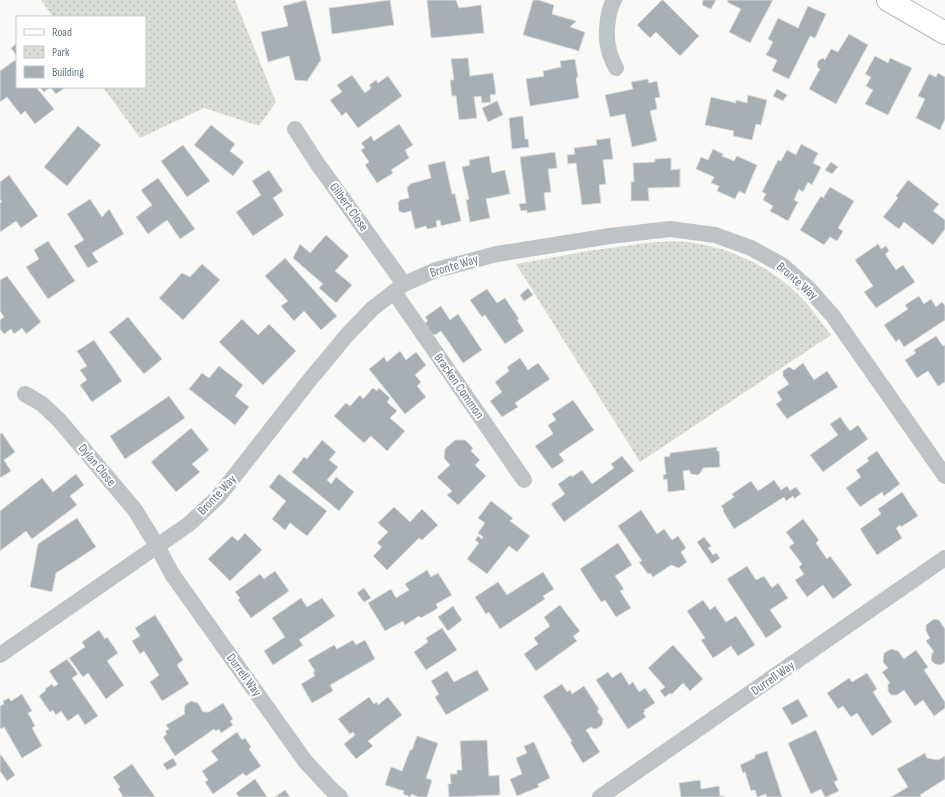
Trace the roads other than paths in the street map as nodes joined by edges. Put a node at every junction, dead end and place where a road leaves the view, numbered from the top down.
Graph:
1 (614, 0) edge
2 (888, 0) edge
3 (945, 33) edge
4 (616, 68) dead end
5 (295, 129) dead end
6 (399, 288) junction
7 (25, 394) dead end
8 (945, 476) edge
9 (524, 480) dead end
10 (157, 546) junction
11 (945, 558) edge
12 (0, 655) edge
13 (340, 797) edge
14 (600, 797) edge

1 - 4 street
2 - 3 main road
5 - 6 street, Gilbert Close
6 - 8 street, Bronte Way
6 - 9 street, Bracken Common
6 - 10 street, Bronte Way
7 - 10 street, Dylan Close
10 - 12 street, Bronte Way
10 - 13 street, Durrell Way
11 - 14 street, Durrell Way

